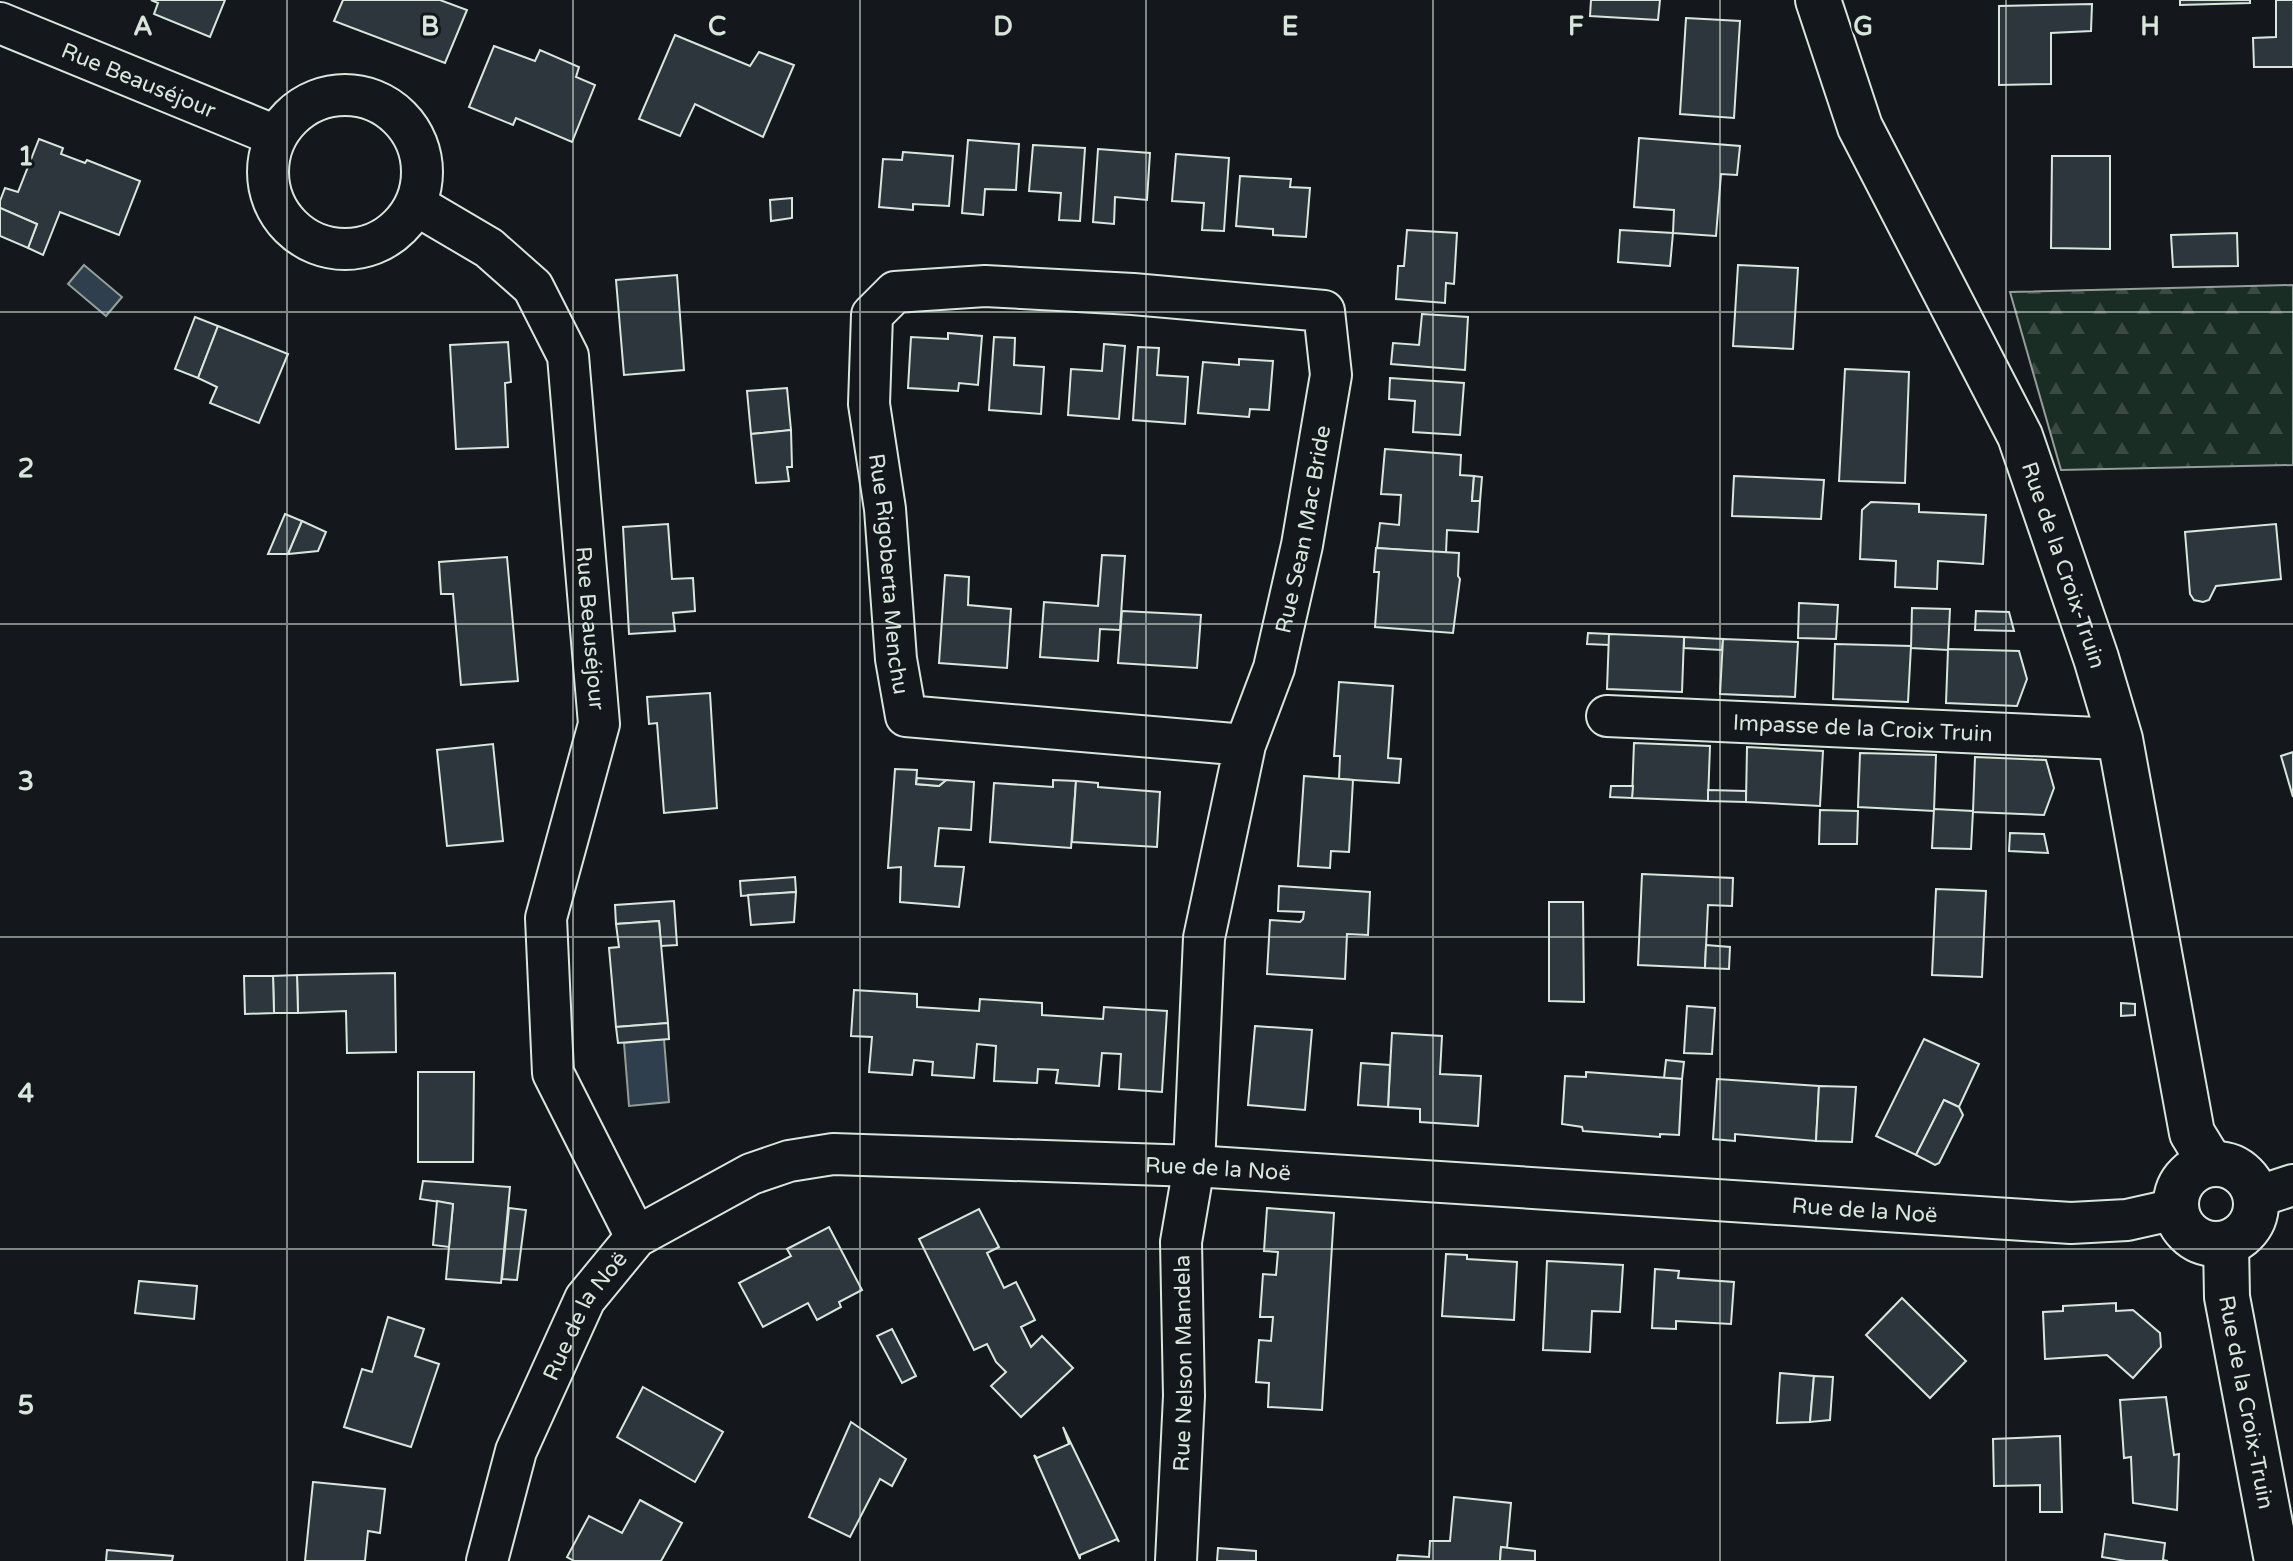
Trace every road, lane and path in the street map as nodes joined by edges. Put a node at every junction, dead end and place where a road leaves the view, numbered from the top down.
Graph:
1 (1818, 0) edge
2 (0, 23) edge
3 (276, 136) junction
4 (416, 205) junction
5 (895, 292) joint
6 (1607, 716) dead end
7 (2120, 739) junction
8 (1245, 745) junction
9 (2211, 1164) junction
10 (1194, 1166) junction
11 (2275, 1191) edge
12 (2176, 1209) junction
13 (636, 1237) junction
14 (2226, 1244) junction
15 (487, 1561) edge
16 (1176, 1561) edge
17 (2277, 1561) edge

1 - 7 main road, Rue de la Croix-Truin
2 - 3 street, Rue Beauséjour
3 - 4 street
3 - 4 street
4 - 13 street, Rue Beauséjour
5 - 8 street, Rue Rigoberta Menchu
5 - 8 street, Rue Sean Mac Bride
6 - 7 street, Impasse de la Croix Truin
7 - 9 main road, Rue de la Croix-Truin
8 - 10 street, Rue Sean Mac Bride
9 - 11 main road
9 - 12 main road
10 - 12 street, Rue de la Noë
10 - 13 street, Rue de la Noë
10 - 16 street, Rue Nelson Mandela
11 - 14 main road
12 - 14 main road
13 - 15 street, Rue de la Noë
14 - 17 main road, Rue de la Croix-Truin

